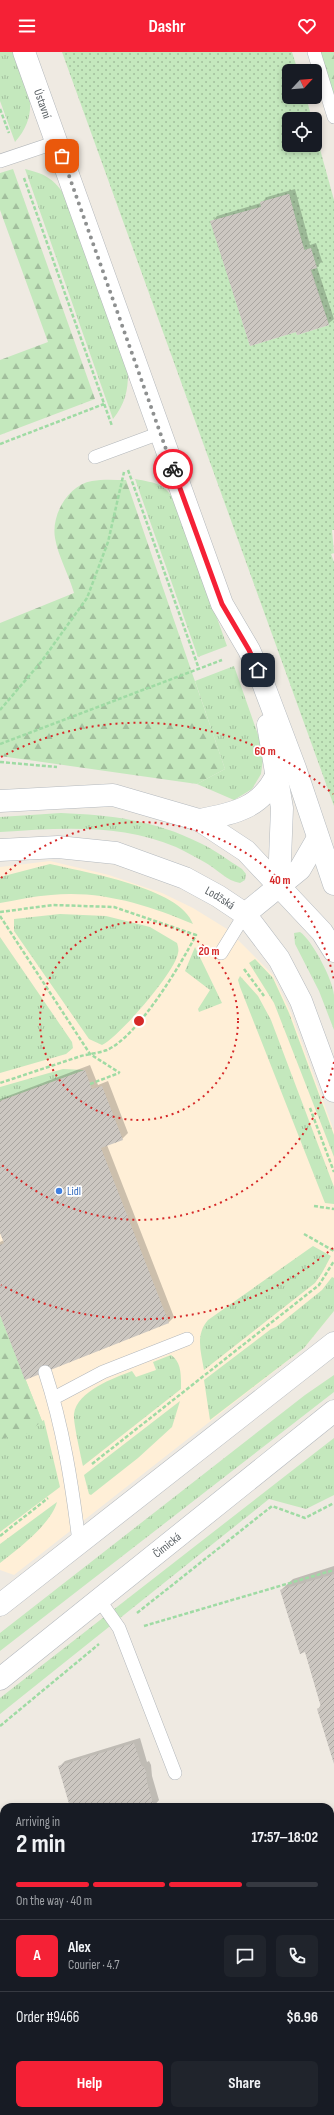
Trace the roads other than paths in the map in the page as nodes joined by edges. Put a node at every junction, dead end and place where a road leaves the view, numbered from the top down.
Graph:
1 (24, 52) edge
2 (314, 52) edge
3 (334, 117) edge
4 (57, 142) junction
5 (0, 161) edge
6 (160, 433) junction
7 (95, 457) dead end
8 (258, 670) junction
9 (277, 774) junction
10 (0, 801) edge
11 (199, 820) junction
12 (318, 838) junction
13 (0, 850) edge
14 (334, 884) edge
15 (279, 885) junction
16 (245, 914) junction
17 (334, 951) edge
18 (221, 953) dead end
19 (334, 1091) edge
20 (187, 1339) dead end
21 (334, 1343) edge
22 (45, 1372) dead end
23 (54, 1398) junction
24 (334, 1411) edge
25 (79, 1542) junction
26 (100, 1600) junction
27 (0, 1605) edge
28 (0, 1679) edge
29 (175, 1773) dead end

1 - 4 street, Ústavní
2 - 3 lane
4 - 5 lane
4 - 6 street, Ústavní
6 - 7 lane
6 - 8 street, Ústavní
8 - 9 street
8 - 12 street
9 - 11 street
9 - 15 street
10 - 11 street
11 - 15 street
12 - 14 street
12 - 15 street
13 - 16 street, Lodžská
15 - 16 street
15 - 17 street
16 - 18 lane
16 - 19 street, Lodžská
20 - 23 lane
21 - 25 street
22 - 23 lane
23 - 25 lane
24 - 26 street, Čimická
25 - 27 street
26 - 28 street, Čimická
26 - 29 lane

